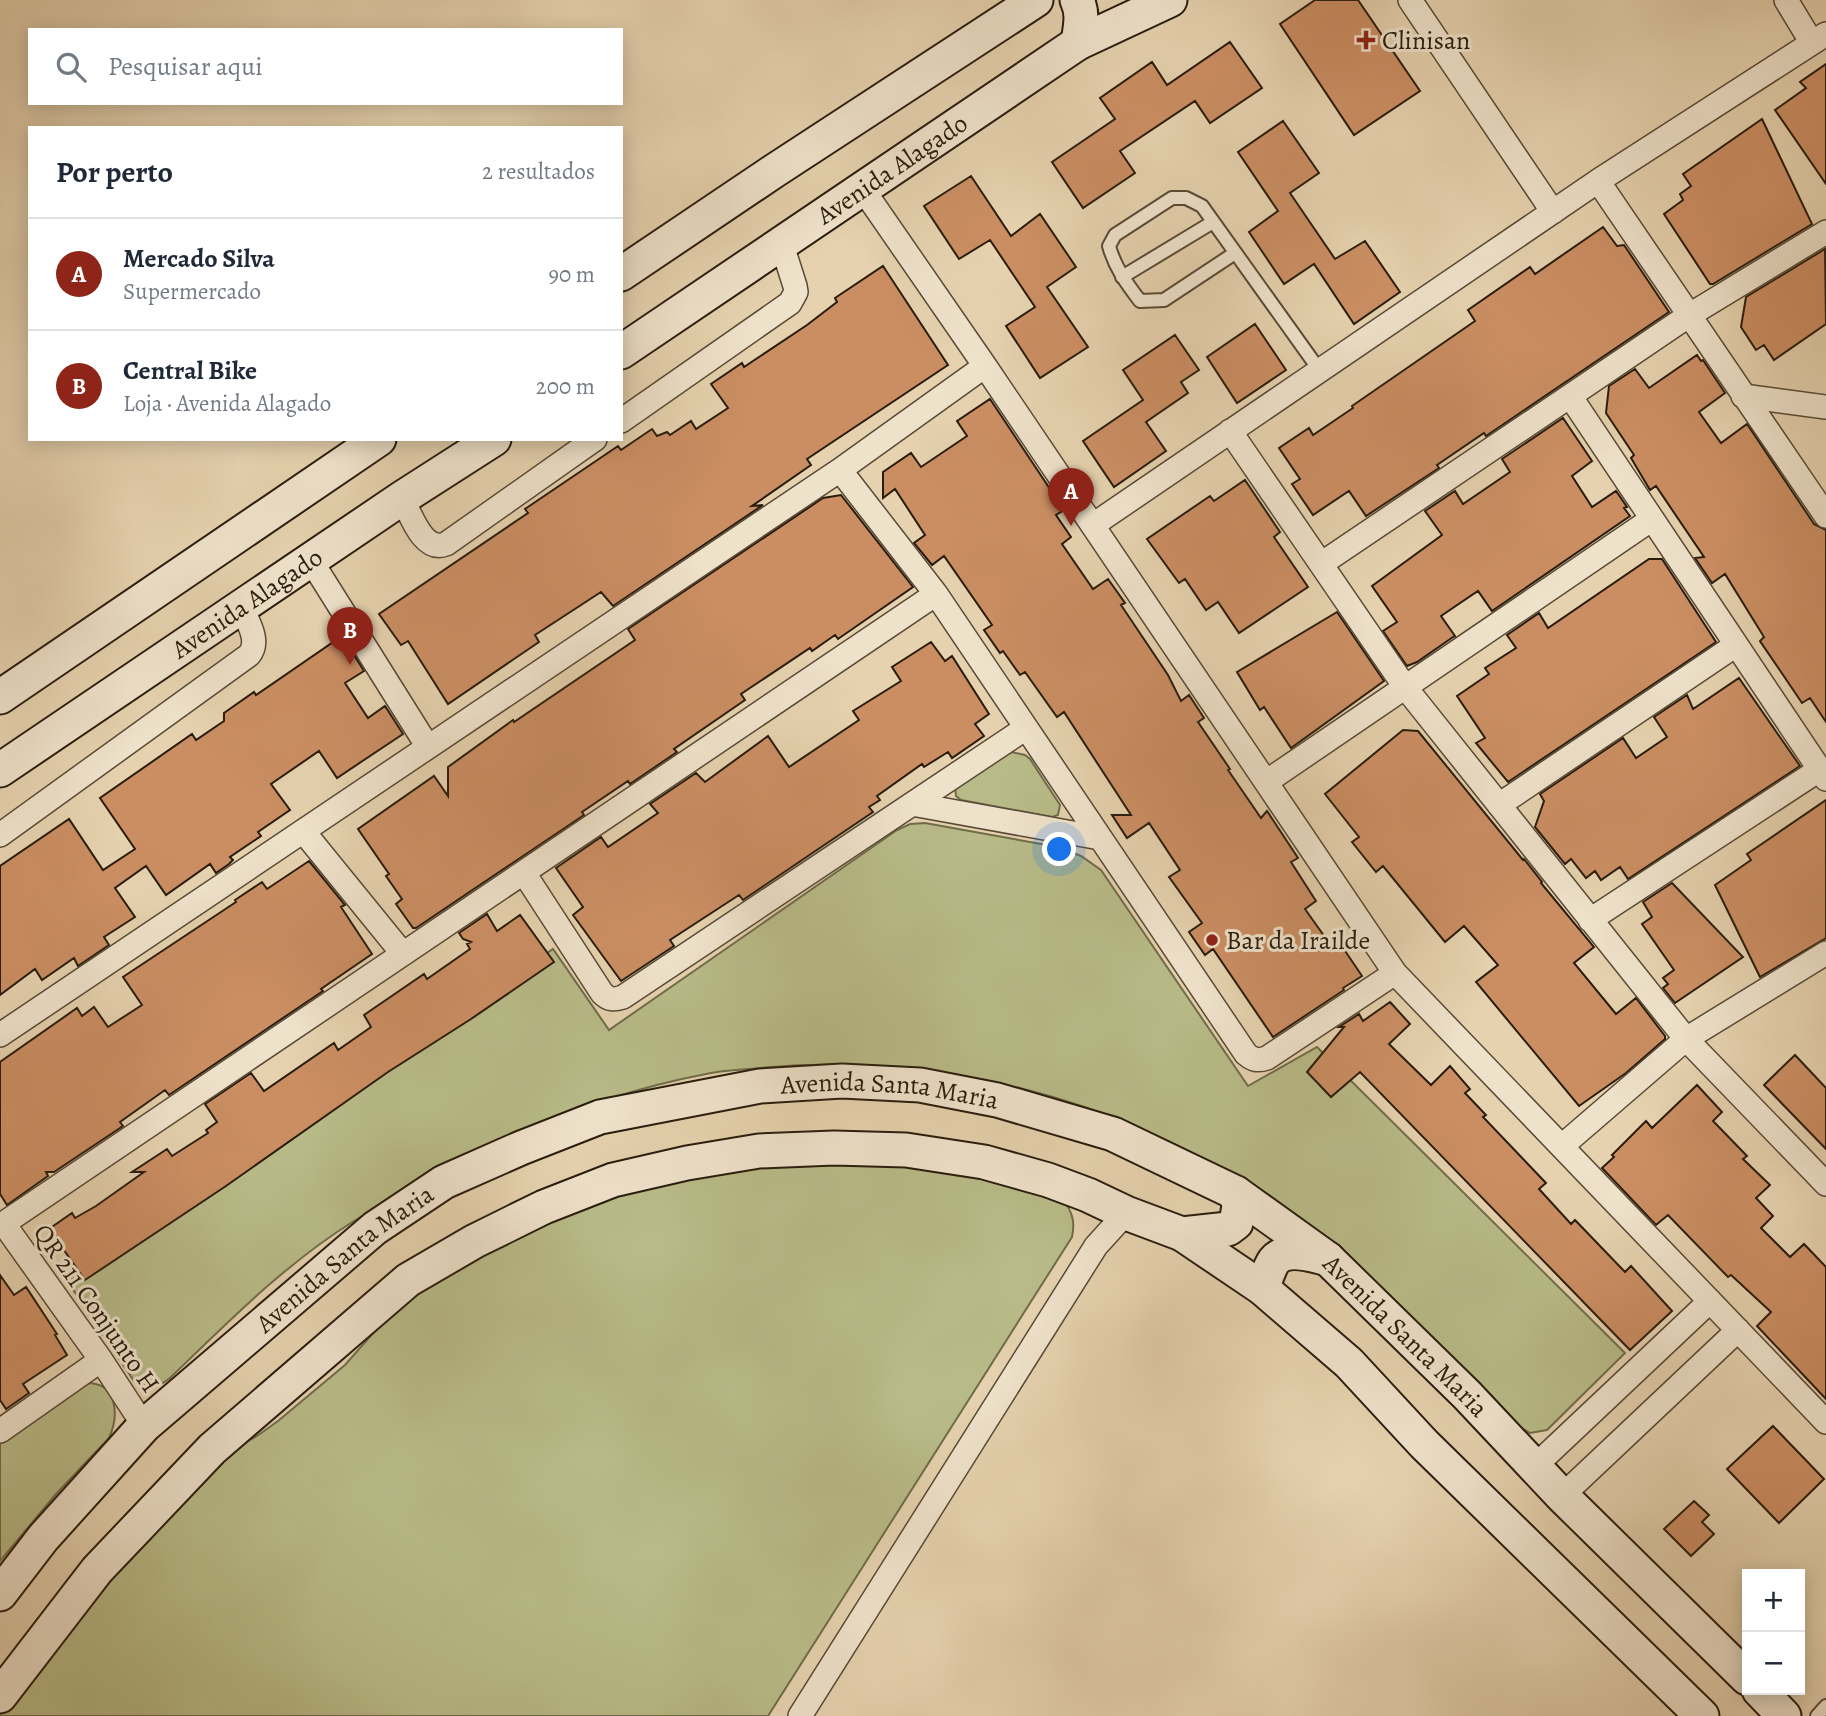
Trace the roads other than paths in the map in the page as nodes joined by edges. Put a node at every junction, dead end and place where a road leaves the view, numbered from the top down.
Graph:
1 (1036, 0) edge
2 (1077, 0) edge
3 (1170, 0) edge
4 (1410, 0) edge
5 (1786, 0) edge
6 (1819, 38) edge
7 (1078, 43) junction
8 (1598, 181) junction
9 (862, 188) junction
10 (1553, 212) junction
11 (1213, 222) junction
12 (1826, 232) edge
13 (781, 242) junction
14 (1235, 253) junction
15 (623, 273) edge
16 (1122, 277) junction
17 (1688, 316) junction
18 (623, 351) edge
19 (985, 366) junction
20 (1320, 371) junction
21 (1570, 396) junction
22 (1743, 396) junction
23 (1826, 407) edge
24 (623, 420) edge
25 (1230, 431) junction
26 (376, 441) edge
27 (592, 441) edge
28 (483, 442) edge
29 (840, 470) junction
30 (401, 498) junction
31 (1826, 516) edge
32 (1652, 519) junction
33 (1093, 525) junction
34 (310, 559) junction
35 (1321, 564) junction
36 (936, 594) junction
37 (241, 606) junction
38 (1736, 645) junction
39 (1405, 687) junction
40 (0, 697) edge
41 (1026, 728) junction
42 (428, 747) junction
43 (0, 770) edge
44 (1822, 775) edge
45 (1266, 782) junction
46 (912, 804) junction
47 (1499, 805) junction
48 (303, 831) junction
49 (0, 835) edge
50 (1100, 838) junction
51 (524, 873) junction
52 (1590, 920) junction
53 (1826, 953) edge
54 (403, 954) junction
55 (1395, 973) junction
56 (0, 1035) edge
57 (1686, 1039) junction
58 (1562, 1146) junction
59 (1826, 1184) edge
60 (1236, 1193) junction
61 (1126, 1213) junction
62 (2, 1225) edge
63 (1182, 1234) junction
64 (1328, 1259) junction
65 (1262, 1288) junction
66 (1710, 1301) junction
67 (1738, 1330) junction
68 (101, 1360) junction
69 (1826, 1422) edge
70 (144, 1426) junction
71 (0, 1431) edge
72 (1534, 1467) junction
73 (1562, 1496) junction
74 (0, 1594) edge
75 (0, 1696) edge
76 (1766, 1700) edge
77 (1826, 1706) edge
78 (800, 1716) edge
79 (1702, 1716) edge
80 (1817, 1716) edge

1 - 15 main road
2 - 7 main road
3 - 7 main road, Avenida Alagado
4 - 10 street
5 - 6 street
6 - 8 street
7 - 9 main road, Avenida Alagado
8 - 10 street
8 - 17 street
9 - 13 main road, Avenida Alagado
9 - 19 street
10 - 20 street
11 - 14 lane
11 - 16 lane
11 - 16 lane
12 - 17 street
13 - 18 main road, Avenida Alagado
13 - 24 street
14 - 16 lane
14 - 20 lane
17 - 21 street
17 - 22 street
19 - 29 street
19 - 33 street
20 - 25 street
21 - 32 street
21 - 35 street
22 - 23 street
22 - 31 street
25 - 33 street
25 - 35 street
26 - 40 main road
27 - 30 street
28 - 30 main road, Avenida Alagado
29 - 36 street
29 - 42 street
30 - 34 main road, Avenida Alagado
32 - 38 street
32 - 39 street
33 - 45 street
34 - 37 main road, Avenida Alagado
34 - 42 street
35 - 39 street
36 - 41 street
36 - 51 street
37 - 43 main road, Avenida Alagado
37 - 49 street
38 - 44 street
38 - 47 street
39 - 45 street
39 - 47 street
41 - 46 street
41 - 50 street
42 - 48 street
44 - 52 street
45 - 55 street
46 - 50 street
46 - 51 street
47 - 52 street
48 - 54 street
48 - 56 street
50 - 55 street
51 - 54 street
52 - 57 street
53 - 57 street
54 - 62 street
55 - 58 street
57 - 58 street
57 - 59 street
58 - 66 street
60 - 63 main road
60 - 64 main road, Avenida Santa Maria
60 - 70 main road, Avenida Santa Maria
61 - 63 main road, Avenida Santa Maria
61 - 75 main road, Avenida Santa Maria
61 - 78 street
62 - 68 street, QR 211 Conjunto H
63 - 65 main road, Avenida Santa Maria
64 - 65 main road
64 - 72 main road, Avenida Santa Maria
65 - 79 main road, Avenida Santa Maria
66 - 67 street
66 - 72 street
67 - 69 street
67 - 73 street
68 - 70 street, QR 211 Conjunto H
68 - 71 street
70 - 74 main road, Avenida Santa Maria
72 - 73 main road, Avenida Santa Maria
73 - 76 main road, Avenida Santa Maria
77 - 80 lane

